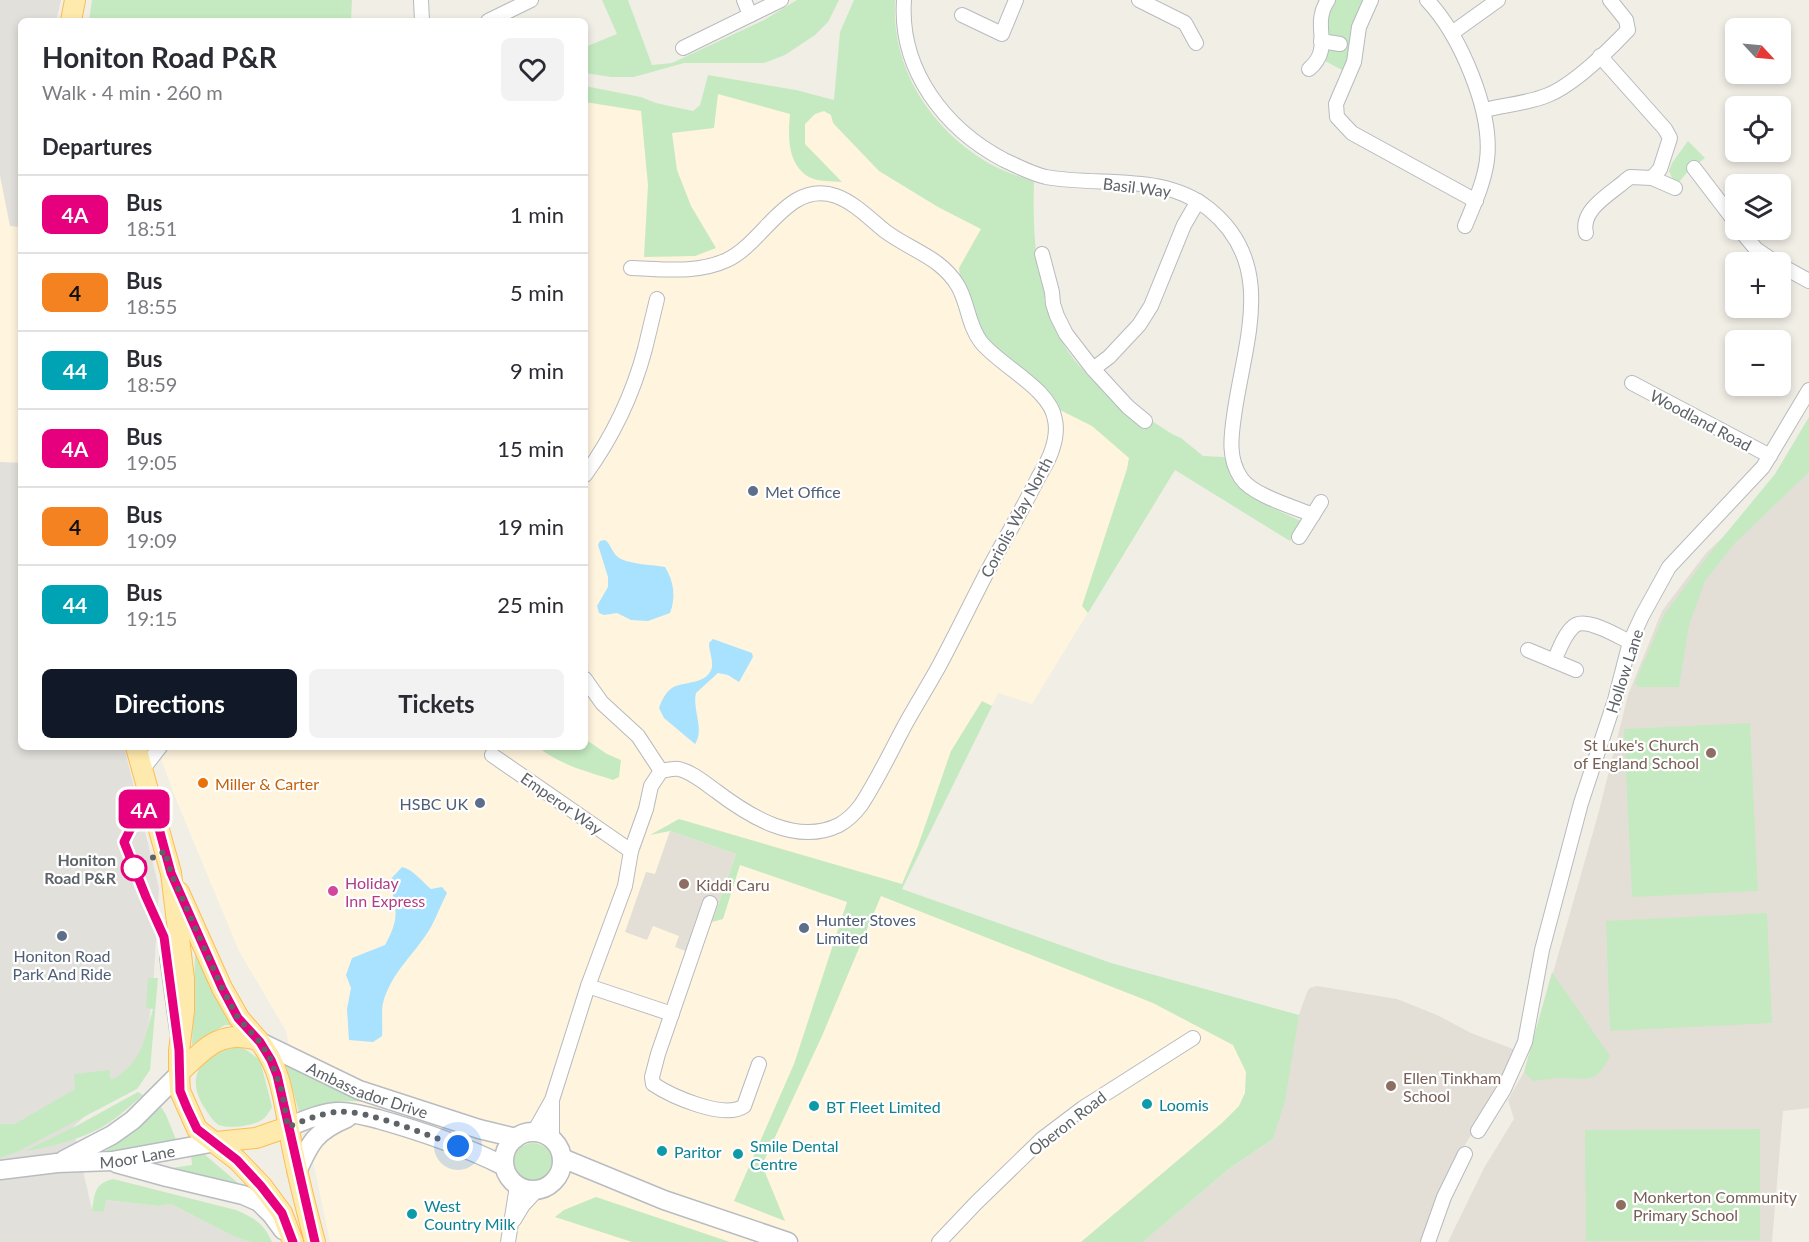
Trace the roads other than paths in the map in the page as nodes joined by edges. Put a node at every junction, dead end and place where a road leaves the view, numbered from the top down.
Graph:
1 (75, 0) edge
2 (421, 0) edge
3 (531, 0) edge
4 (744, 0) edge
5 (781, 0) edge
6 (904, 0) edge
7 (1016, 0) edge
8 (1328, 0) edge
9 (1371, 0) edge
10 (1426, 0) edge
11 (1498, 0) edge
12 (1610, 0) edge
13 (1148, 2) edge
14 (750, 15) junction
15 (962, 15) dead end
16 (72, 18) edge
17 (422, 18) edge
18 (494, 18) edge
19 (1452, 33) junction
20 (1321, 41) junction
21 (1196, 43) dead end
22 (1340, 44) dead end
23 (683, 48) dead end
24 (1600, 56) junction
25 (1309, 69) dead end
26 (1485, 110) junction
27 (1694, 168) dead end
28 (1653, 178) junction
29 (1675, 188) dead end
30 (1198, 201) junction
31 (1476, 201) junction
32 (1725, 209) edge
33 (1465, 226) dead end
34 (1586, 233) dead end
35 (1748, 240) edge
36 (1760, 252) edge
37 (1042, 254) dead end
38 (631, 268) dead end
39 (1791, 272) edge
40 (1809, 281) edge
41 (657, 299) dead end
42 (1093, 369) junction
43 (1632, 383) dead end
44 (1809, 390) edge
45 (1145, 421) dead end
46 (1770, 456) junction
47 (588, 471) edge
48 (1321, 502) dead end
49 (1312, 515) junction
50 (1299, 537) dead end
51 (1630, 642) junction
52 (1528, 650) dead end
53 (1554, 661) junction
54 (1576, 670) dead end
55 (588, 683) edge
56 (137, 750) edge
57 (158, 750) edge
58 (492, 755) dead end
59 (142, 770) junction
60 (661, 771) junction
61 (631, 850) junction
62 (171, 873) junction
63 (711, 903) dead end
64 (167, 958) dead end
65 (588, 986) junction
66 (672, 1014) junction
67 (1193, 1038) dead end
68 (259, 1041) junction
69 (179, 1050) junction
70 (759, 1064) dead end
71 (179, 1073) junction
72 (552, 1100) junction
73 (357, 1114) junction
74 (288, 1127) junction
75 (1478, 1131) dead end
76 (534, 1132) junction
77 (516, 1138) junction
78 (552, 1139) junction
79 (216, 1142) junction
80 (1465, 1154) dead end
81 (112, 1161) junction
82 (57, 1163) junction
83 (504, 1167) junction
84 (560, 1167) junction
85 (0, 1170) edge
86 (297, 1172) junction
87 (517, 1186) junction
88 (537, 1190) junction
89 (511, 1225) junction
90 (956, 1226) junction
91 (291, 1242) edge
92 (315, 1242) edge
93 (507, 1242) edge
94 (788, 1242) edge
95 (939, 1242) edge
96 (950, 1242) edge
97 (1428, 1242) edge

1 - 16 main road
2 - 17 street
3 - 18 street
4 - 14 street
5 - 14 street
6 - 30 street, Basil Way
7 - 15 street
8 - 20 street
9 - 31 street
10 - 19 street
11 - 19 street
12 - 24 street
13 - 21 street
14 - 23 street
19 - 26 street
20 - 22 street
20 - 25 street
24 - 26 street
24 - 28 street
26 - 31 street
27 - 32 street
28 - 29 street
28 - 34 street
30 - 42 street
30 - 49 street, Basil Way
31 - 33 street
35 - 36 street
37 - 42 street
38 - 60 street, Coriolis Way North
39 - 40 street
41 - 47 street
42 - 45 street
43 - 46 street, Woodland Road
44 - 46 street, Hollow Lane
46 - 51 street, Hollow Lane
48 - 49 street
49 - 50 street
51 - 53 street
51 - 75 street, Hollow Lane
52 - 53 street
53 - 54 street
55 - 60 street
56 - 59 main road
57 - 59 street
58 - 61 street, Emperor Way
59 - 62 main road
60 - 61 street
61 - 65 street
62 - 68 main road
62 - 69 main road
63 - 66 street
64 - 69 street
65 - 66 street
65 - 72 street
66 - 70 street
67 - 90 street, Oberon Road
68 - 71 main road
68 - 74 main road
68 - 77 main road, Ambassador Drive
69 - 71 main road
71 - 79 main road
71 - 82 main road, Moor Lane
72 - 76 street
72 - 78 street
73 - 74 main road, Ambassador Drive
73 - 83 main road, Ambassador Drive
73 - 86 main road
74 - 79 main road
74 - 86 main road
76 - 77 main road
76 - 78 main road
77 - 83 main road
78 - 84 main road
79 - 81 main road, Moor Lane
79 - 91 main road
80 - 97 street
81 - 82 main road, Moor Lane
81 - 91 main road
82 - 85 main road, Moor Lane
83 - 87 main road
84 - 88 main road
84 - 94 main road
86 - 92 main road
87 - 88 main road
87 - 89 street
88 - 89 street
89 - 93 street
90 - 95 street, Oberon Road
90 - 96 street, Oberon Road

